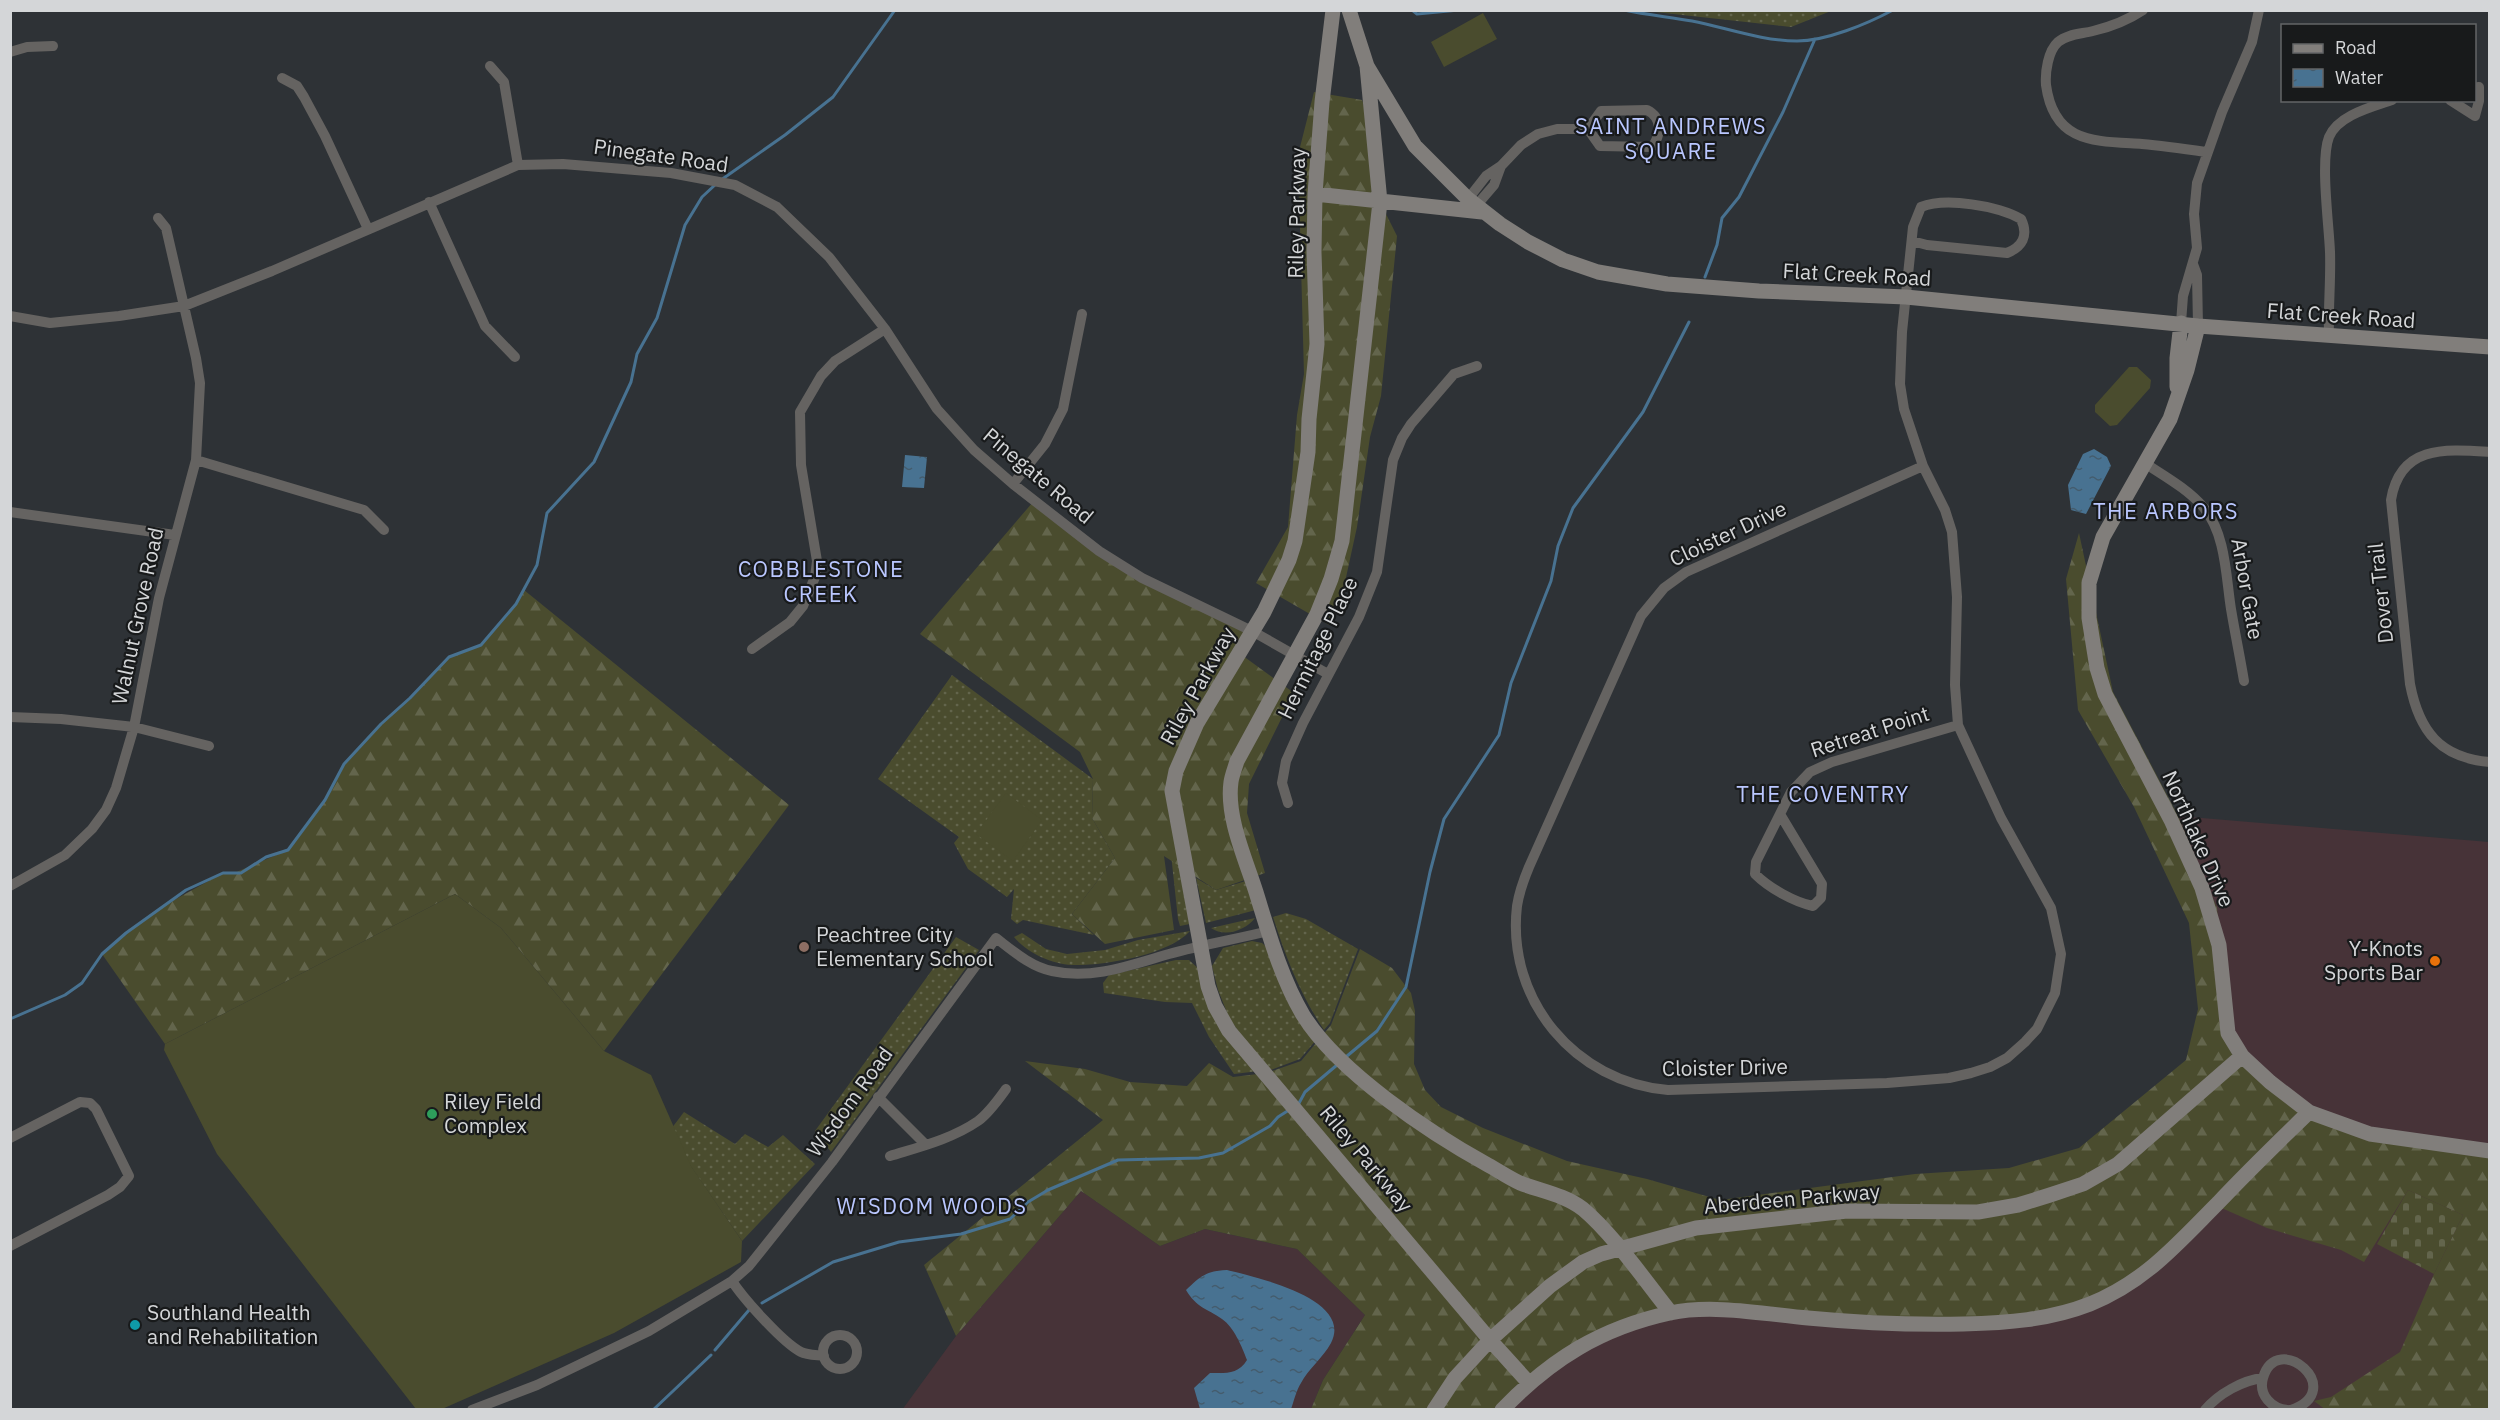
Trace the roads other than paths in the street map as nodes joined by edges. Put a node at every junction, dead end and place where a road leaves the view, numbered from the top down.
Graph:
1 (1333, 10) edge
2 (1349, 10) edge
3 (2143, 10) edge
4 (2259, 10) edge
5 (53, 46) dead end
6 (10, 52) edge
7 (490, 66) dead end
8 (1367, 66) junction
9 (282, 78) dead end
10 (2476, 87) edge
11 (2387, 102) edge
12 (2454, 102) edge
13 (1588, 129) junction
14 (2206, 152) junction
15 (518, 165) junction
16 (1315, 194) junction
17 (429, 202) junction
18 (1380, 202) junction
19 (1476, 206) junction
20 (158, 218) dead end
21 (368, 229) junction
22 (1912, 241) junction
23 (2193, 264) junction
24 (1906, 297) junction
25 (184, 306) junction
26 (1082, 314) dead end
27 (10, 316) edge
28 (2181, 323) junction
29 (2198, 326) junction
30 (885, 329) junction
31 (2329, 336) junction
32 (2490, 347) edge
33 (515, 357) dead end
34 (1477, 366) dead end
35 (2177, 393) junction
36 (2490, 452) edge
37 (196, 460) junction
38 (2146, 464) junction
39 (1923, 466) junction
40 (1013, 484) junction
41 (10, 512) edge
42 (384, 530) dead end
43 (175, 535) junction
44 (1252, 631) junction
45 (752, 649) dead end
46 (1294, 656) junction
47 (1328, 674) junction
48 (2244, 681) dead end
49 (10, 717) edge
50 (1958, 725) junction
51 (134, 727) junction
52 (210, 746) dead end
53 (2490, 762) edge
54 (1288, 803) dead end
55 (1780, 814) junction
56 (10, 886) edge
57 (1269, 931) junction
58 (1200, 948) junction
59 (2242, 1056) junction
60 (1006, 1089) dead end
61 (878, 1097) junction
62 (2309, 1112) junction
63 (10, 1138) edge
64 (926, 1145) junction
65 (2490, 1151) edge
66 (890, 1156) dead end
67 (10, 1246) edge
68 (1619, 1249) junction
69 (732, 1281) junction
70 (1671, 1313) junction
71 (1490, 1340) junction
72 (824, 1356) dead end
73 (2263, 1378) junction
74 (1528, 1382) junction
75 (472, 1410) edge
76 (1434, 1410) edge
77 (1502, 1410) edge
78 (2205, 1410) edge
79 (2290, 1410) edge

1 - 16 street, Riley Parkway
2 - 8 street, Flat Creek Road
3 - 14 street
4 - 14 street, Northlake Drive
5 - 6 street
7 - 15 street
8 - 18 street
8 - 19 street, Flat Creek Road
9 - 21 street
10 - 12 street
11 - 31 street
13 - 13 street
13 - 19 street
14 - 23 street, Northlake Drive
15 - 17 street, Pinegate Road
15 - 30 street, Pinegate Road
16 - 18 street
16 - 44 street, Riley Parkway
17 - 21 street, Pinegate Road
17 - 33 street
18 - 19 street
18 - 46 street
19 - 24 street, Flat Creek Road
20 - 25 street, Walnut Grove Road
21 - 25 street, Pinegate Road
22 - 22 street, Cloister Drive
22 - 24 street, Cloister Drive
23 - 28 street, Northlake Drive
23 - 29 street, Northlake Drive
24 - 28 street, Flat Creek Road
24 - 39 street, Cloister Drive
25 - 27 street, Pinegate Road
25 - 37 street, Walnut Grove Road
26 - 40 street
28 - 29 street, Flat Creek Road
28 - 35 street, Northlake Drive
29 - 31 street, Flat Creek Road
29 - 35 street, Northlake Drive
30 - 40 street, Pinegate Road
30 - 45 street
31 - 32 street, Flat Creek Road
34 - 47 street, Hermitage Place
35 - 38 street, Northlake Drive
36 - 53 street, Dover Trail
37 - 42 street
37 - 43 street, Walnut Grove Road
38 - 48 street, Arbor Gate
38 - 59 street, Northlake Drive
39 - 50 street, Cloister Drive
39 - 50 street, Cloister Drive
40 - 44 street, Pinegate Road
41 - 43 street
43 - 51 street, Walnut Grove Road
44 - 46 street, Pinegate Road
44 - 58 street, Riley Parkway
46 - 47 street, Pinegate Road
46 - 57 street
47 - 54 street, Hermitage Place
49 - 51 street
50 - 55 street, Retreat Point
51 - 52 street
51 - 56 street, Walnut Grove Road
55 - 55 street, Retreat Point
57 - 58 street, Wisdom Road
57 - 68 street
58 - 61 street, Wisdom Road
58 - 71 street, Riley Parkway
59 - 62 street, Northlake Drive
59 - 68 street, Aberdeen Parkway
60 - 64 street
61 - 64 street
61 - 69 street, Wisdom Road
62 - 65 street, Northlake Drive
62 - 70 street
63 - 67 street
64 - 66 street
68 - 70 street
68 - 71 street, Aberdeen Parkway
69 - 72 street
69 - 75 street, Wisdom Road
70 - 74 street
71 - 74 street, Riley Parkway
71 - 76 street, Aberdeen Parkway
73 - 78 street
73 - 79 street
73 - 79 street
74 - 77 street

